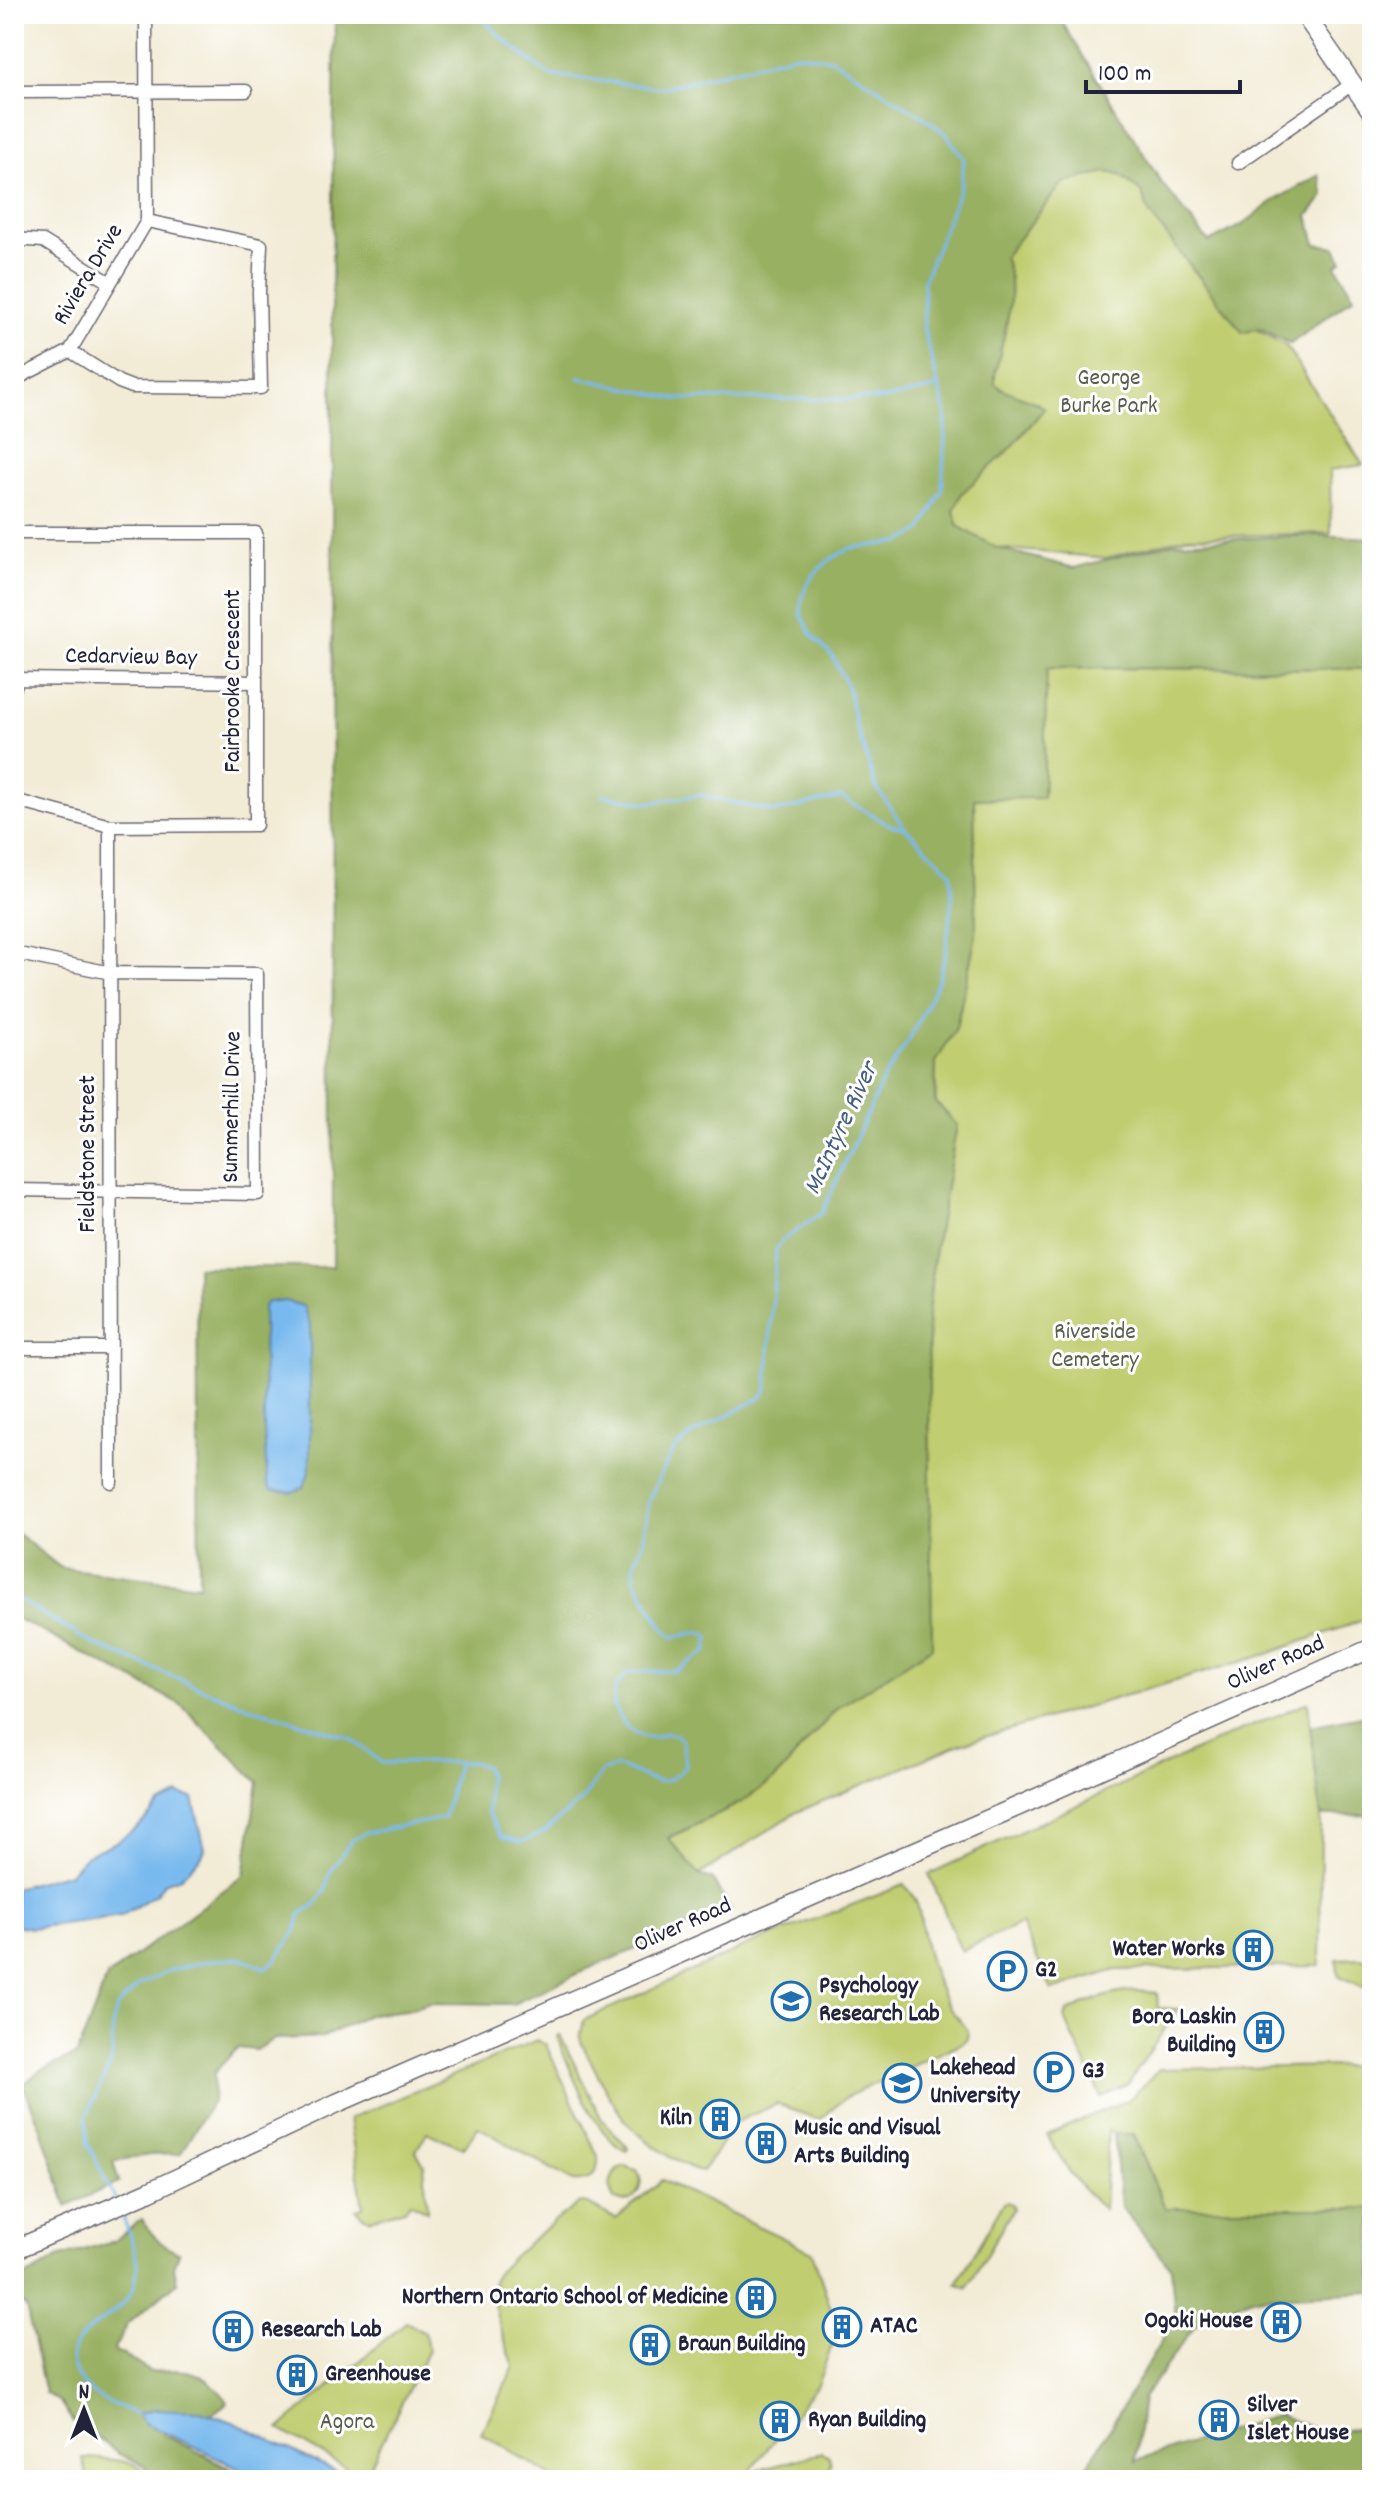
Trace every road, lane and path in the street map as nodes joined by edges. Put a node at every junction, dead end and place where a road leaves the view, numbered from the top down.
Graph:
1 (146, 14) edge
2 (1304, 14) edge
3 (1352, 84) junction
4 (246, 91) dead end
5 (14, 92) edge
6 (147, 92) junction
7 (1372, 112) edge
8 (1238, 163) dead end
9 (147, 221) junction
10 (14, 239) edge
11 (109, 282) junction
12 (70, 351) junction
13 (14, 380) edge
14 (14, 533) edge
15 (256, 682) junction
16 (14, 690) edge
17 (14, 800) edge
18 (110, 826) junction
19 (14, 953) edge
20 (111, 973) junction
21 (14, 1190) edge
22 (112, 1190) junction
23 (14, 1348) edge
24 (111, 1348) junction
25 (111, 1482) dead end
26 (1372, 1648) edge
27 (14, 2250) edge

1 - 6 street, Riviera Drive
2 - 3 main road
3 - 7 main road
3 - 8 street
4 - 6 street
5 - 6 street
6 - 9 street, Riviera Drive
9 - 11 street, Riviera Drive
9 - 12 street
10 - 11 street
11 - 12 street, Riviera Drive
12 - 13 street, Riviera Drive
14 - 15 street, Fairbrooke Crescent
15 - 16 street, Cedarview Bay
15 - 18 street, Fairbrooke Crescent
17 - 18 street, Fairbrooke Crescent
18 - 20 street, Fieldstone Street
19 - 20 street
20 - 22 street, Fieldstone Street
20 - 22 street, Summerhill Drive
21 - 22 street, Summerhill Drive
22 - 24 street, Fieldstone Street
23 - 24 street
24 - 25 street, Fieldstone Street
26 - 27 main road, Oliver Road

